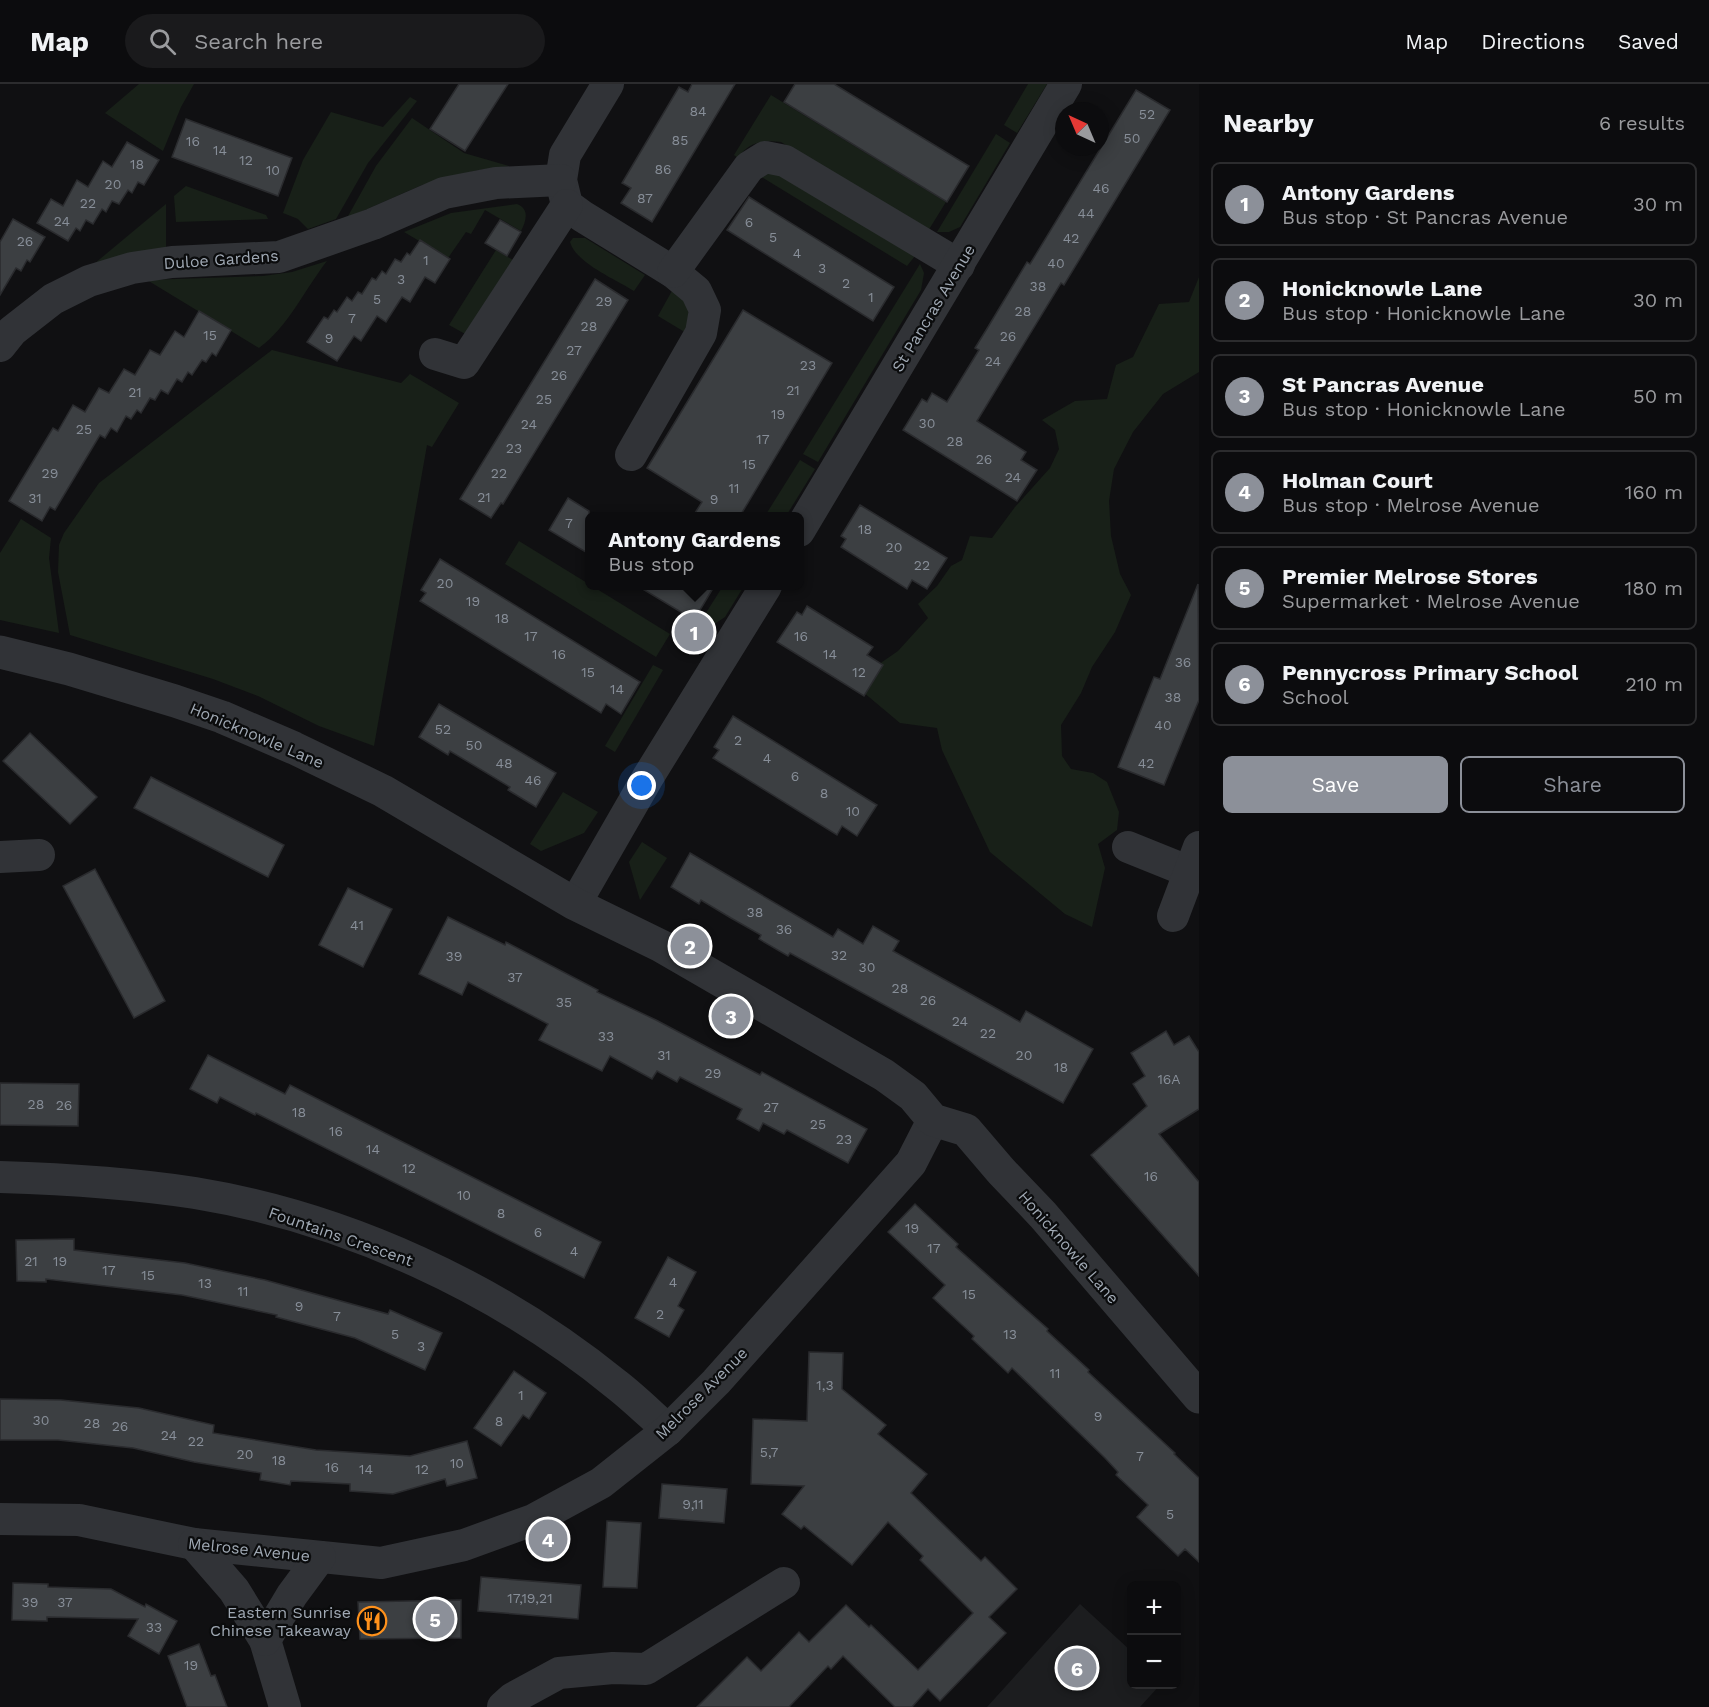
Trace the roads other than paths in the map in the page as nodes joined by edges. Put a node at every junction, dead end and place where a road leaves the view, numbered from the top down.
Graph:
1 (609, 84) edge
2 (1066, 84) edge
3 (564, 192) junction
4 (959, 266) junction
5 (673, 272) junction
6 (0, 346) edge
7 (435, 354) dead end
8 (631, 455) dead end
9 (804, 523) edge
10 (763, 590) edge
11 (0, 652) edge
12 (1128, 847) dead end
13 (1, 853) edge
14 (39, 855) dead end
15 (1194, 859) edge
16 (574, 904) junction
17 (1173, 916) dead end
18 (933, 1120) junction
19 (0, 1177) edge
20 (1199, 1397) edge
21 (668, 1430) junction
22 (0, 1519) edge
23 (194, 1544) junction
24 (320, 1557) junction
25 (784, 1583) dead end
26 (265, 1640) junction
27 (285, 1707) edge
28 (503, 1707) edge

1 - 3 street
2 - 4 street, St Pancras Avenue
3 - 5 street
3 - 6 street, Duloe Gardens
3 - 7 street
4 - 5 street
4 - 9 street, St Pancras Avenue
5 - 8 street
10 - 16 street
11 - 16 street, Honicknowle Lane
12 - 15 street
13 - 14 street
15 - 17 street
16 - 18 street, Honicknowle Lane
18 - 20 street, Honicknowle Lane
18 - 21 street, Melrose Avenue
19 - 21 street, Fountains Crescent
21 - 24 street, Melrose Avenue
22 - 23 street, Melrose Avenue
23 - 24 street, Melrose Avenue
23 - 26 street
24 - 26 street
25 - 28 street
26 - 27 street

